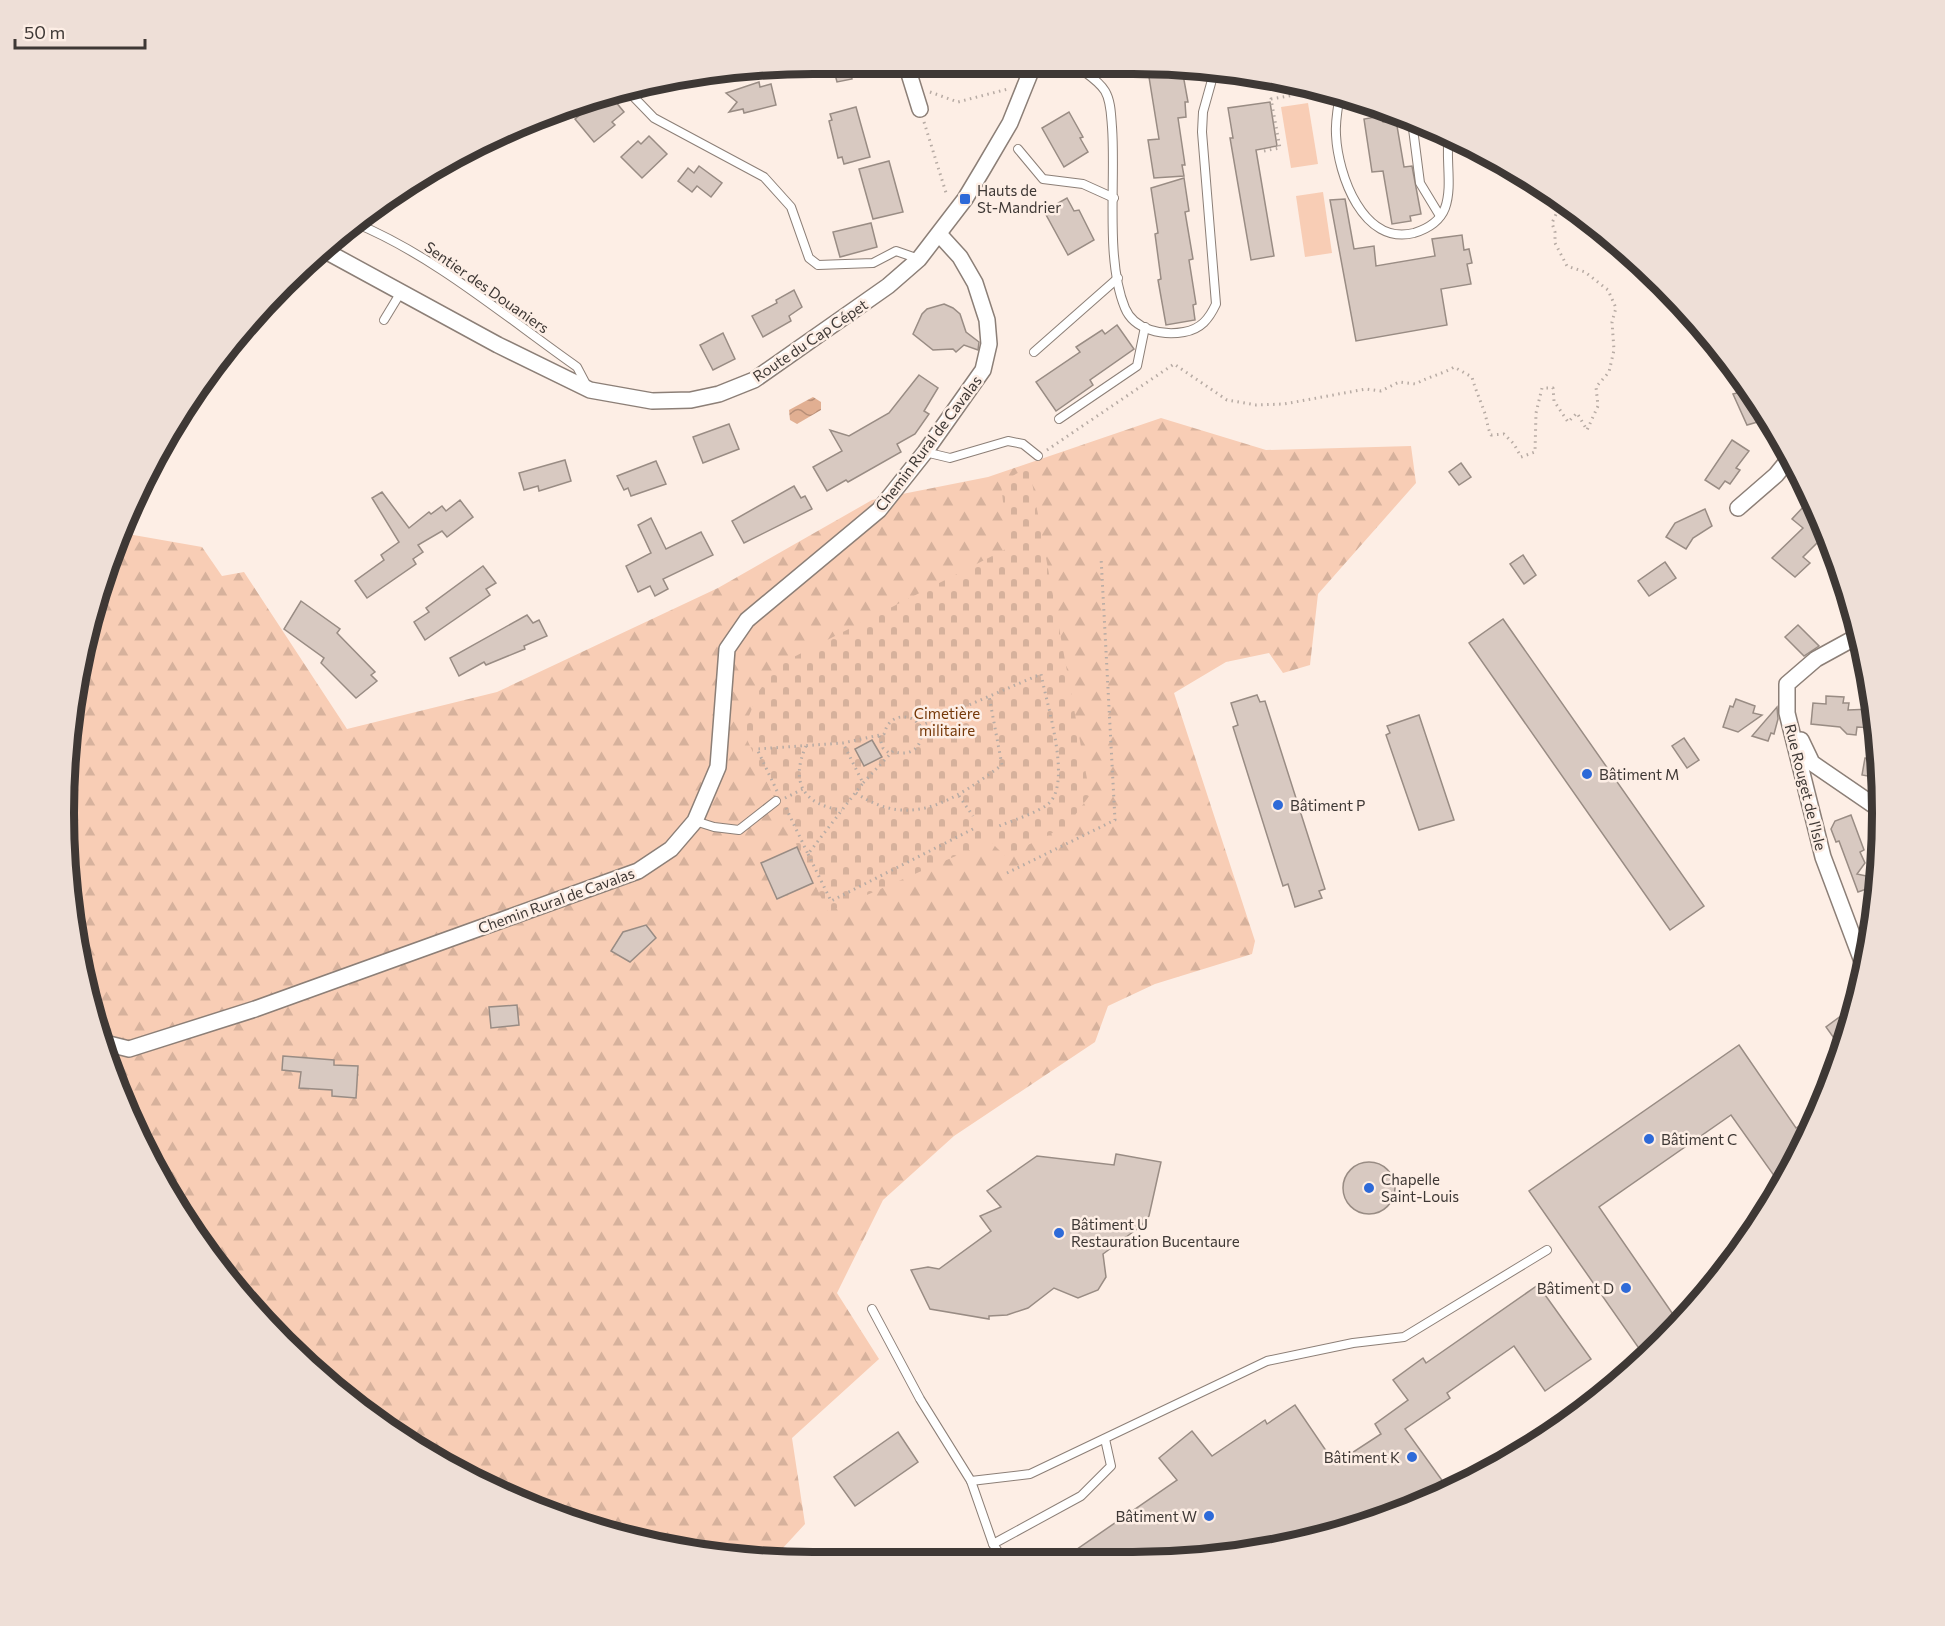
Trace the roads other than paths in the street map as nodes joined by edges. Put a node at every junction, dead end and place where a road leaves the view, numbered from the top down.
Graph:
1 (910, 74) edge
2 (1030, 74) edge
3 (1087, 74) edge
4 (1212, 78) edge
5 (633, 96) edge
6 (1339, 104) edge
7 (920, 109) road end
8 (1413, 129) edge
9 (1449, 145) edge
10 (1018, 149) dead end
11 (1114, 198) junction
12 (1440, 216) junction
13 (363, 226) edge
14 (939, 234) junction
15 (330, 253) edge
16 (919, 259) junction
17 (1118, 278) junction
18 (401, 292) junction
19 (384, 320) dead end
20 (1145, 327) junction
21 (1034, 352) dead end
22 (590, 390) junction
23 (1059, 419) dead end
24 (925, 452) junction
25 (1038, 456) road end
26 (1784, 465) edge
27 (1738, 508) dead end
28 (1850, 640) edge
29 (1787, 713) junction
30 (779, 800) road end
31 (1872, 804) edge
32 (695, 821) junction
33 (1858, 951) edge
34 (111, 1045) edge
35 (1547, 1250) dead end
36 (872, 1309) dead end
37 (1105, 1439) junction
38 (971, 1481) junction
39 (993, 1544) junction
40 (998, 1552) edge

1 - 7 street
2 - 14 street, Route du Cap Cépet
3 - 11 lane
4 - 20 lane
5 - 16 lane
6 - 12 lane
8 - 12 lane
9 - 12 lane
10 - 11 lane
11 - 17 lane
13 - 22 lane, Sentier des Douaniers
14 - 16 street, Route du Cap Cépet
14 - 24 street, Chemin Rural de Cavalas
15 - 18 street, Route du Cap Cépet
16 - 22 street, Route du Cap Cépet
17 - 20 lane
17 - 21 lane
18 - 19 lane
18 - 22 street, Route du Cap Cépet
20 - 23 lane
24 - 25 lane
24 - 32 street, Chemin Rural de Cavalas
26 - 27 street
28 - 29 street, Rue Rouget de l'Isle
29 - 31 street
29 - 33 street, Rue Rouget de l'Isle
30 - 32 lane
32 - 34 street, Chemin Rural de Cavalas
35 - 37 lane
36 - 38 lane
37 - 38 lane
37 - 39 lane
38 - 39 lane
39 - 40 lane

